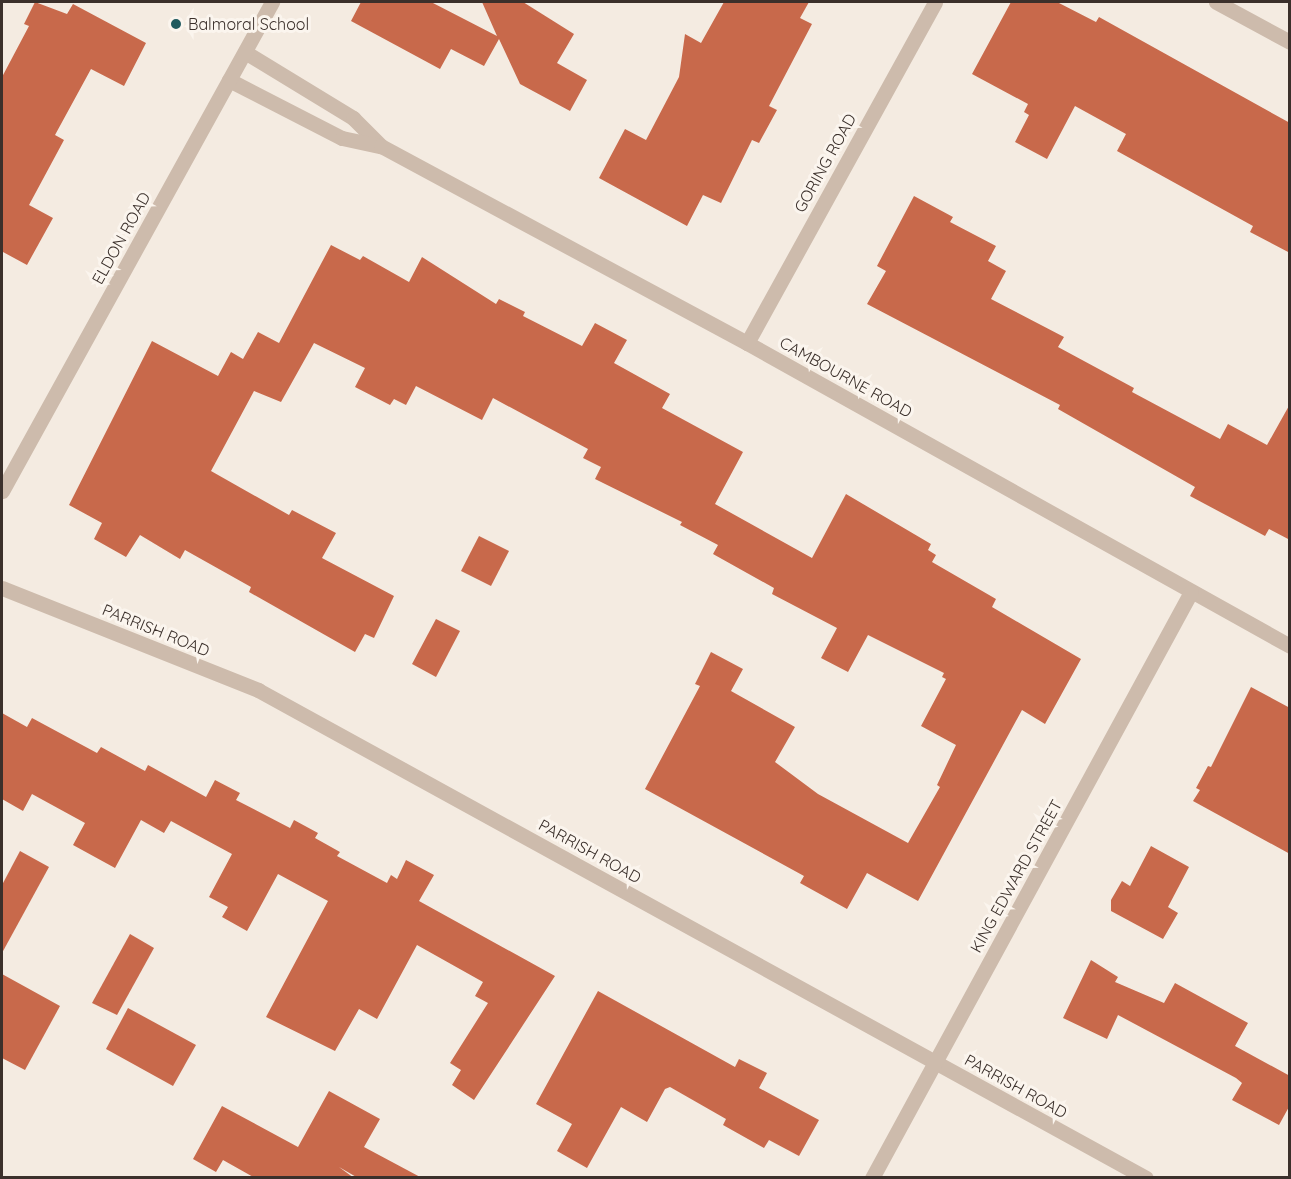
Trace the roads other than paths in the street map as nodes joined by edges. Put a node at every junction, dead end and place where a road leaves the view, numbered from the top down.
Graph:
1 (273, 2) edge
2 (935, 2) edge
3 (1216, 2) edge
4 (1290, 42) edge
5 (245, 52) junction
6 (230, 80) junction
7 (381, 146) junction
8 (747, 343) junction
9 (2, 491) edge
10 (2, 588) edge
11 (1191, 592) junction
12 (1290, 646) edge
13 (935, 1063) junction
14 (872, 1178) edge
15 (1146, 1178) edge

1 - 5 street, ELDON ROAD
2 - 8 street, GORING ROAD
3 - 4 street
5 - 6 street, ELDON ROAD
5 - 7 street, CAMBOURNE ROAD
6 - 7 street, CAMBOURNE ROAD
6 - 9 street, ELDON ROAD
7 - 8 street, CAMBOURNE ROAD
8 - 11 street, CAMBOURNE ROAD
10 - 13 street, PARRISH ROAD
11 - 12 street, CAMBOURNE ROAD
11 - 13 street, KING EDWARD STREET
13 - 14 street, KING EDWARD STREET
13 - 15 street, PARRISH ROAD

